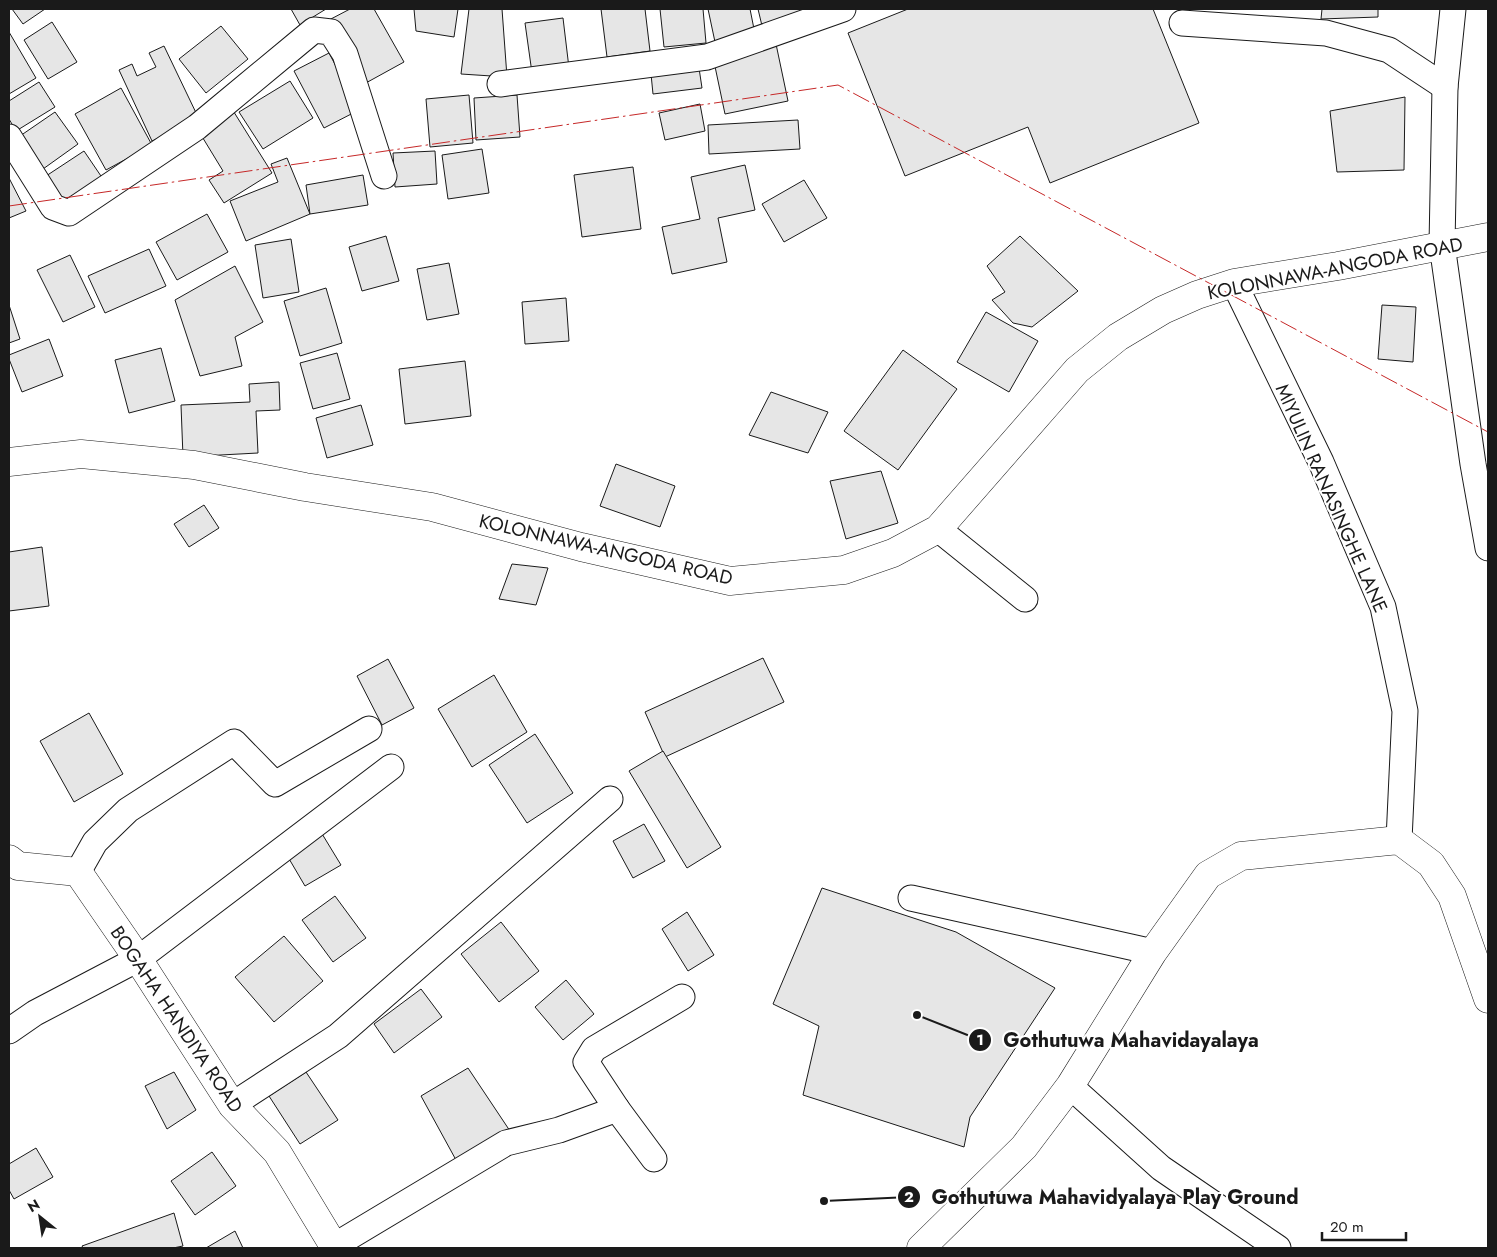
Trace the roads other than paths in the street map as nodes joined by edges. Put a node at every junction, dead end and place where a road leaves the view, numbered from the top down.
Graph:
1 (843, 9) edge
2 (1453, 9) edge
3 (1182, 23) dead end
4 (500, 84) dead end
5 (1445, 87) junction
6 (9, 137) edge
7 (384, 176) dead end
8 (1488, 237) edge
9 (1442, 245) junction
10 (1234, 284) junction
11 (9, 462) edge
12 (1480, 463) edge
13 (938, 529) junction
14 (1488, 548) edge
15 (1025, 599) dead end
16 (369, 729) dead end
17 (391, 767) dead end
18 (610, 799) dead end
19 (1399, 840) junction
20 (12, 868) edge
21 (78, 872) junction
22 (911, 898) dead end
23 (1153, 952) junction
24 (138, 959) junction
25 (682, 997) dead end
26 (1488, 998) edge
27 (9, 1031) edge
28 (1070, 1086) junction
29 (232, 1106) junction
30 (617, 1109) junction
31 (654, 1159) dead end
32 (334, 1247) edge
33 (920, 1248) edge
34 (1278, 1248) edge

1 - 4 street
2 - 5 street
3 - 5 street
5 - 9 street
6 - 7 street
8 - 9 main road, KOLONNAWA-ANGODA ROAD
9 - 10 main road, KOLONNAWA-ANGODA ROAD
9 - 12 street
10 - 13 main road, KOLONNAWA-ANGODA ROAD
10 - 19 street, MIYULIN RANASINGHE LANE
11 - 13 main road, KOLONNAWA-ANGODA ROAD
12 - 14 street
13 - 15 street
16 - 21 street
17 - 24 street
18 - 29 street
19 - 23 main road
19 - 26 main road
20 - 21 main road
21 - 24 main road, BOGAHA HANDIYA ROAD
22 - 23 street
23 - 28 main road
24 - 27 street
24 - 29 main road, BOGAHA HANDIYA ROAD
25 - 30 street
28 - 33 main road
28 - 34 street
29 - 32 main road, BOGAHA HANDIYA ROAD
30 - 31 street
30 - 32 street

